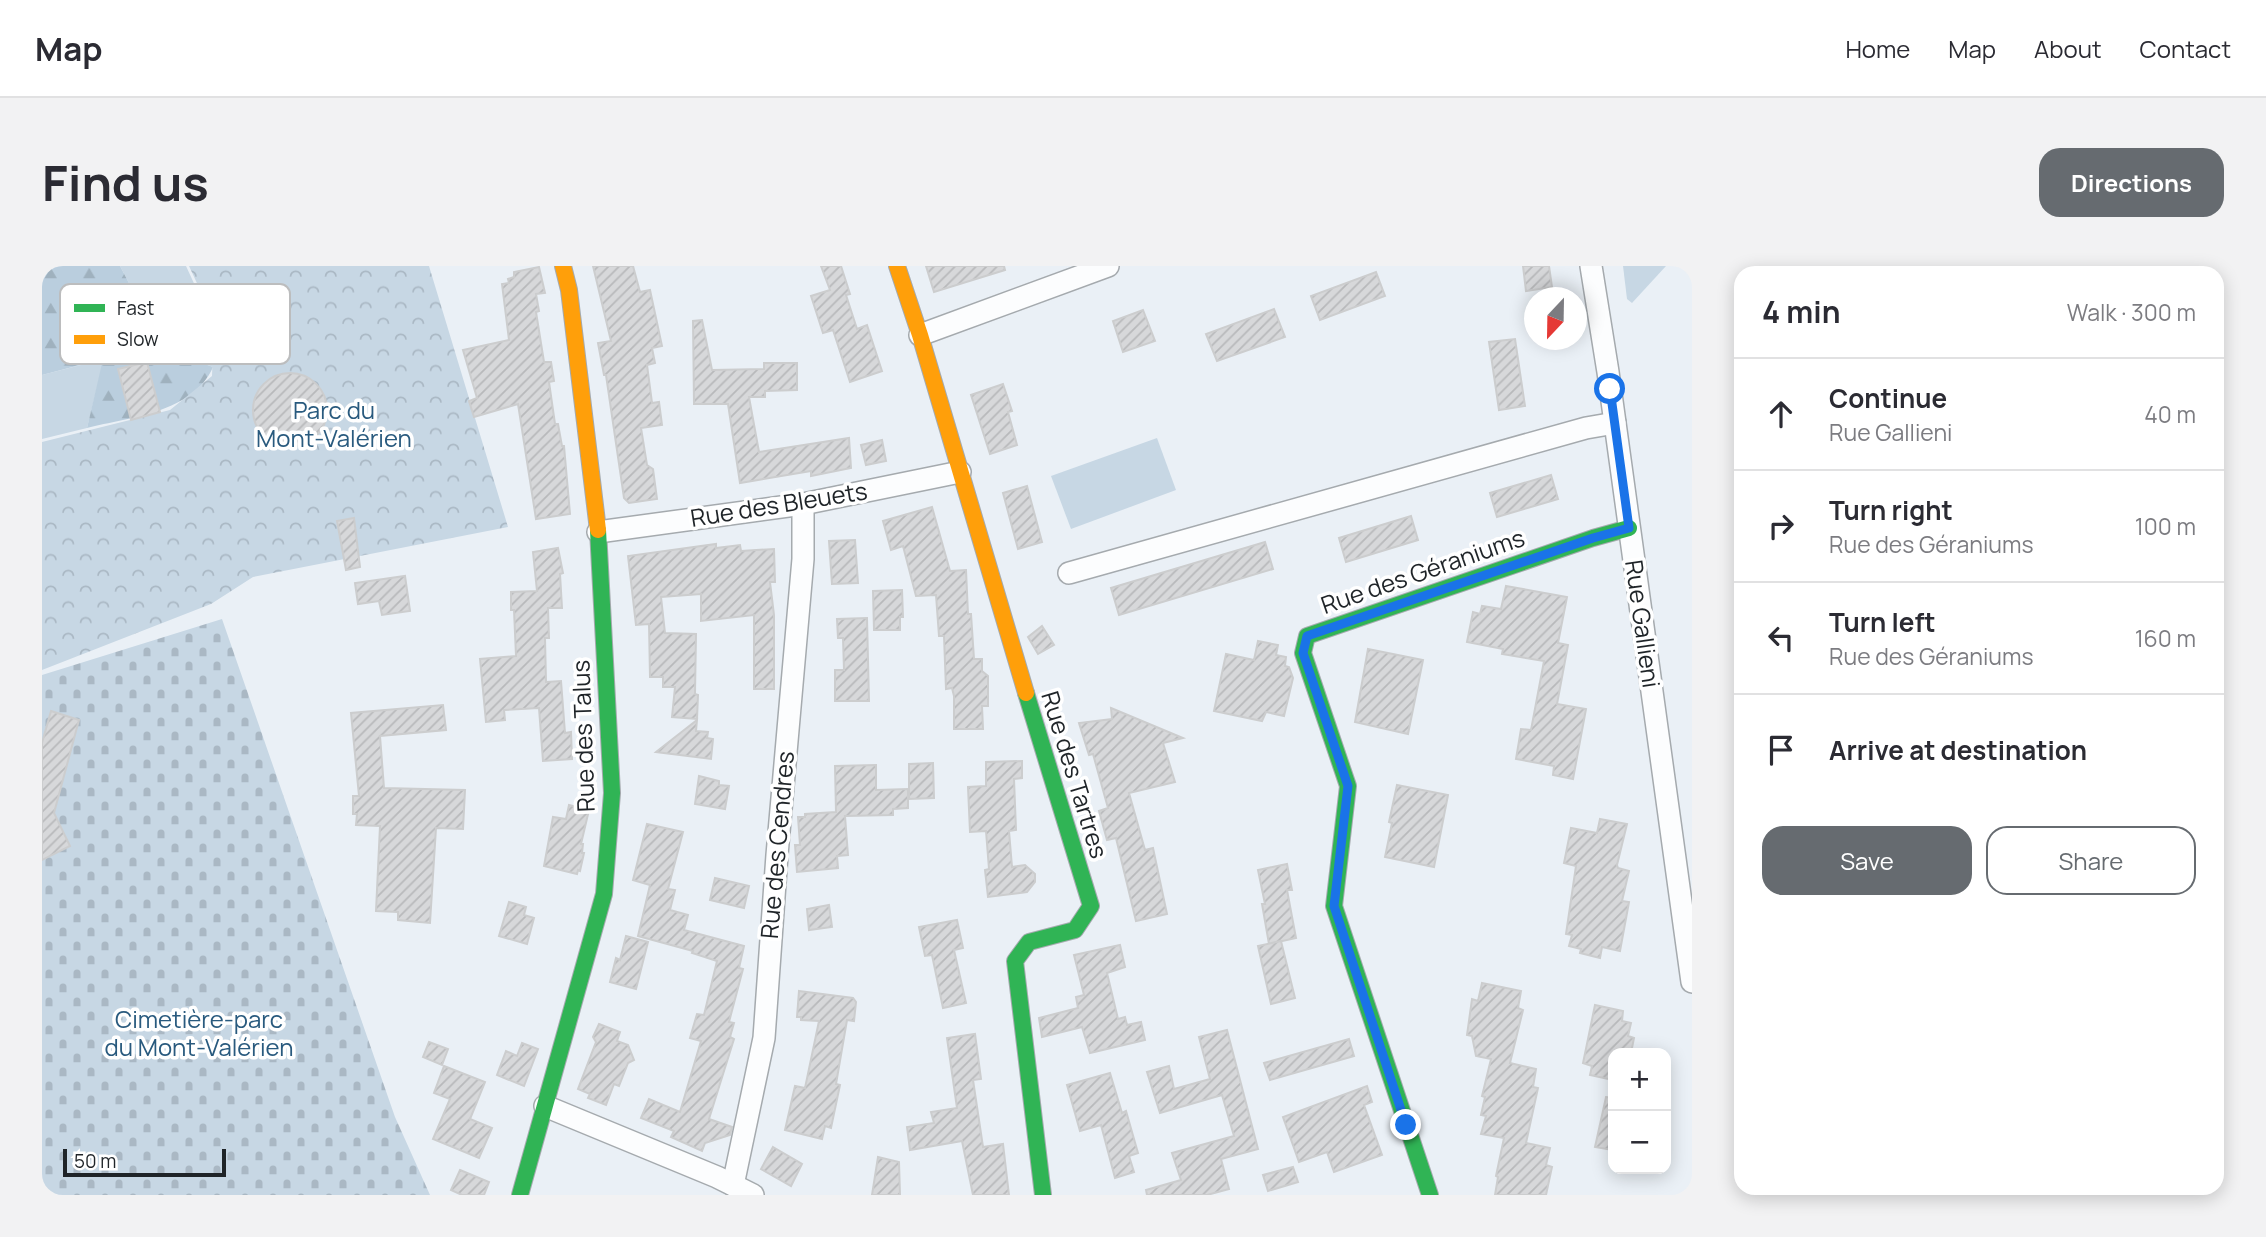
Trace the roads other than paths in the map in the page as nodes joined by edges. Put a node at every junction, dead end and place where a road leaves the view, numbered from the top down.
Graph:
1 (563, 266) edge
2 (897, 266) edge
3 (1108, 266) edge
4 (1591, 266) edge
5 (920, 335) junction
6 (1615, 424) junction
7 (960, 472) junction
8 (803, 504) junction
9 (1629, 528) junction
10 (598, 532) junction
11 (1069, 573) dead end
12 (1692, 982) edge
13 (545, 1106) junction
14 (719, 1186) edge
15 (520, 1195) edge
16 (752, 1195) edge
17 (1043, 1195) edge
18 (1430, 1195) edge

1 - 10 street, Rue des Talus
2 - 5 street, Rue des Tartres
3 - 5 street
4 - 6 street, Rue Gallieni
5 - 7 street, Rue des Tartres
6 - 9 street, Rue Gallieni
6 - 11 street
7 - 8 street, Rue des Bleuets
7 - 17 street, Rue des Tartres
8 - 10 street, Rue des Bleuets
8 - 14 street, Rue des Cendres
9 - 12 street, Rue Gallieni
9 - 18 street, Rue des Géraniums
10 - 13 street, Rue des Talus
13 - 14 street
13 - 15 street, Rue des Talus
14 - 16 street

